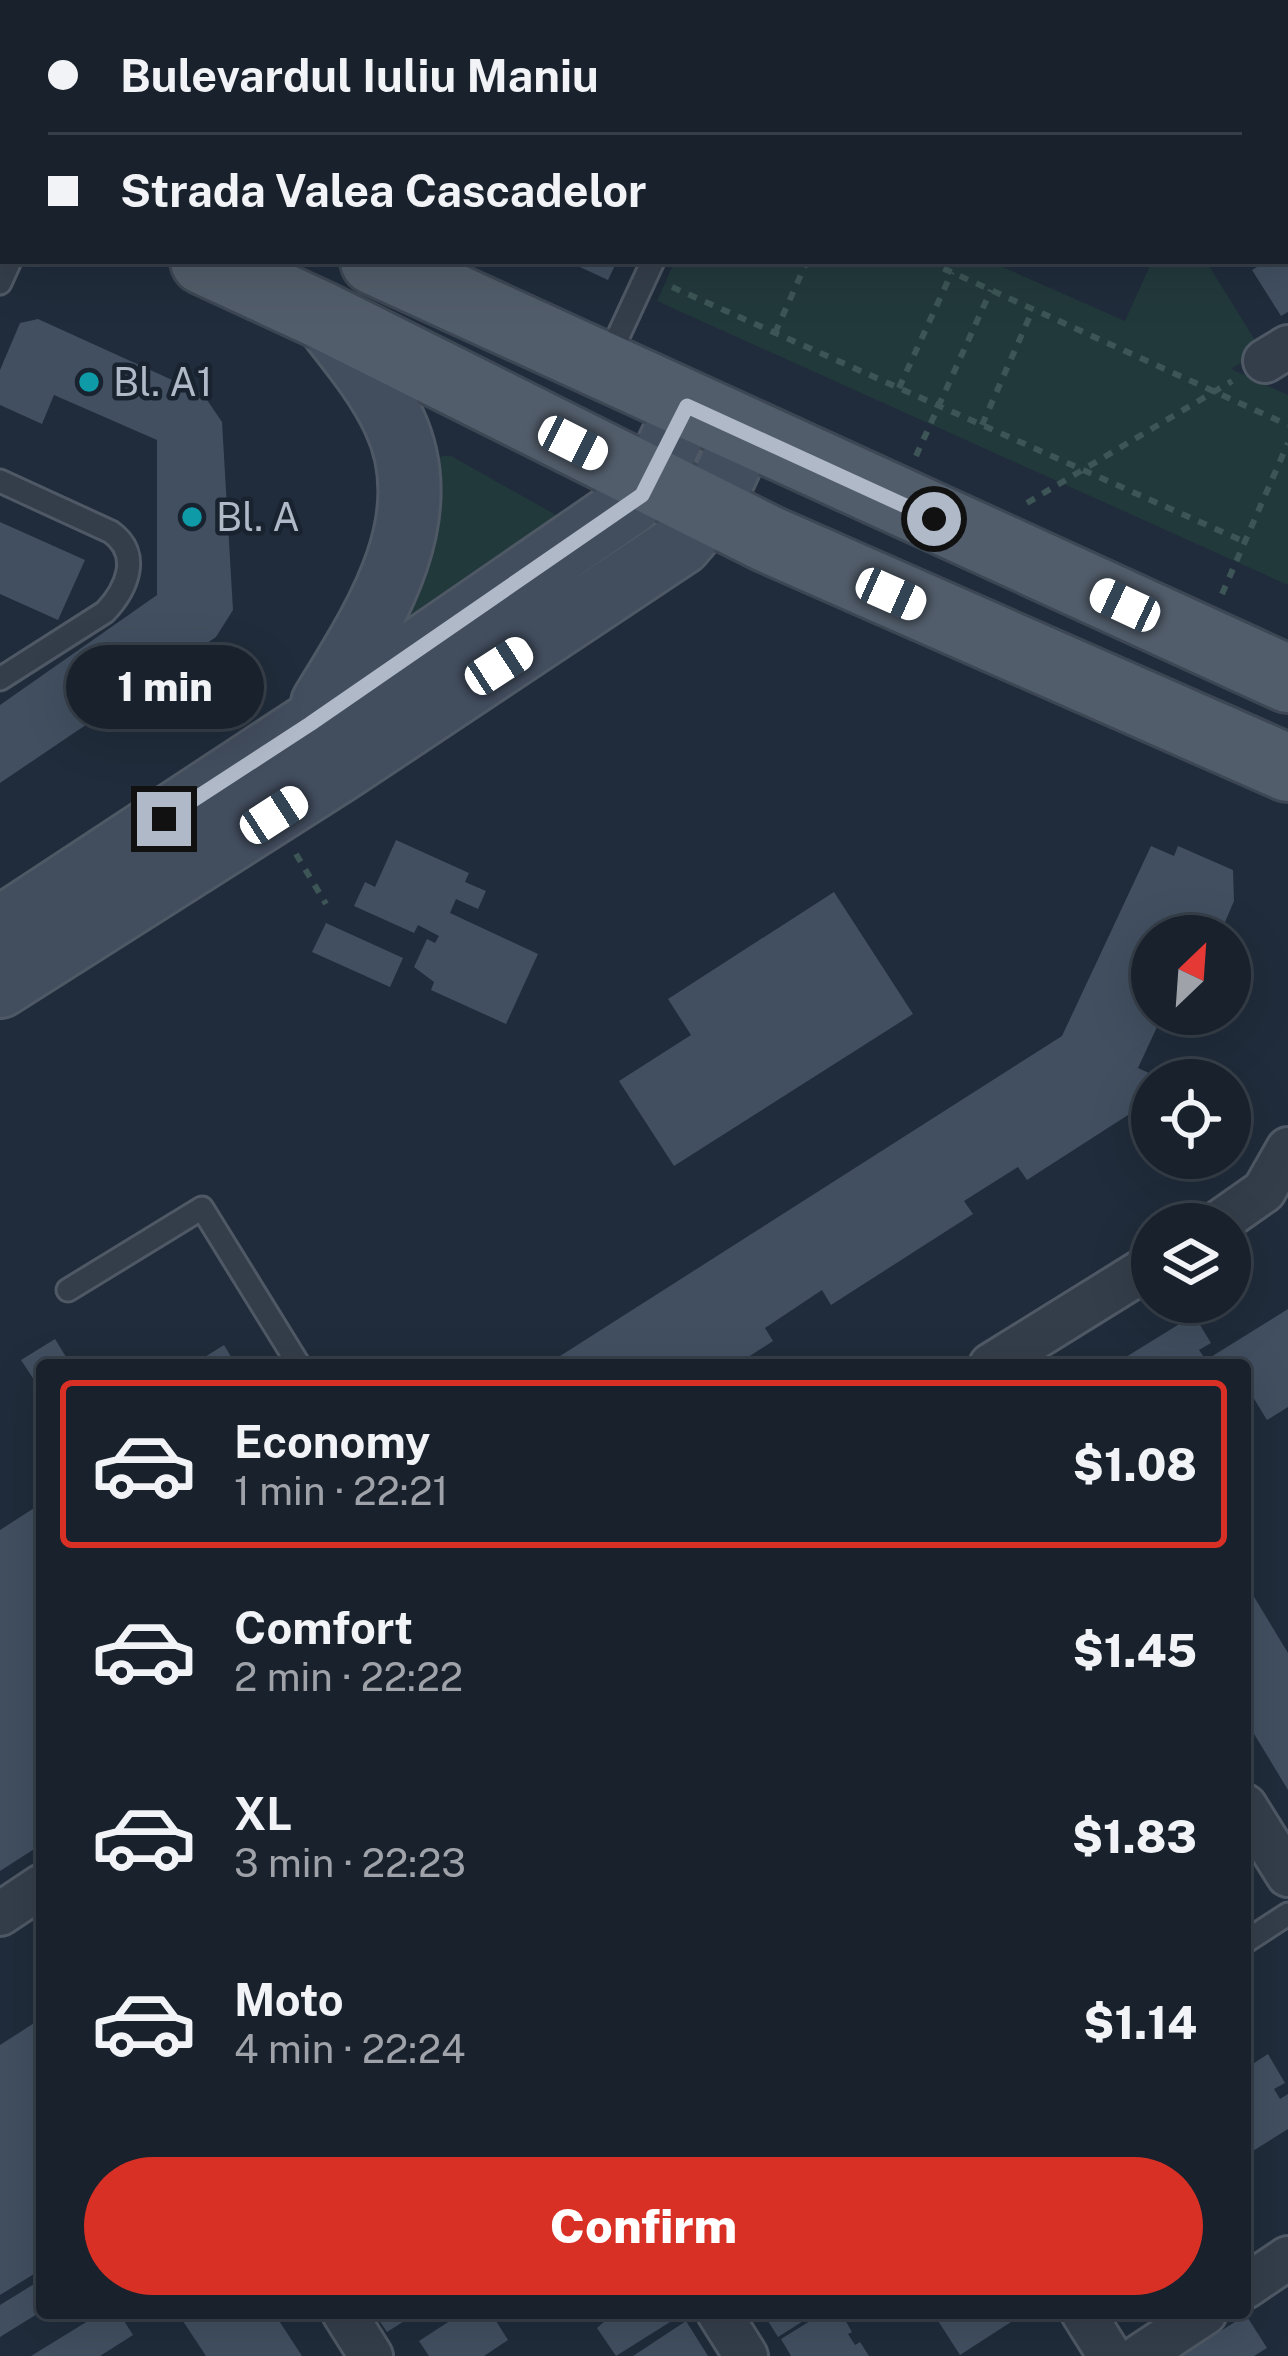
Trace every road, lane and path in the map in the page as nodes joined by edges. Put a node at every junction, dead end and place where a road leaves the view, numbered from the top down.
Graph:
1 (210, 264) edge
2 (381, 264) edge
3 (806, 264) edge
4 (934, 264) edge
5 (650, 268) edge
6 (952, 272) junction
7 (991, 290) junction
8 (1033, 309) junction
9 (321, 315) junction
10 (775, 333) junction
11 (604, 367) junction
12 (899, 388) junction
13 (1214, 392) junction
14 (939, 405) junction
15 (716, 419) junction
16 (1288, 424) edge
17 (982, 425) junction
18 (1288, 443) edge
19 (1082, 471) junction
20 (0, 481) edge
21 (650, 483) junction
22 (895, 501) junction
23 (710, 511) junction
24 (973, 536) junction
25 (1245, 542) junction
26 (1202, 640) junction
27 (1276, 667) edge
28 (0, 679) edge
29 (310, 724) junction
30 (1288, 768) edge
31 (314, 885) dead end
32 (326, 904) dead end
33 (0, 928) edge
34 (0, 987) edge
35 (1288, 1149) edge
36 (1247, 1203) edge
37 (1131, 1277) edge
38 (68, 1290) dead end
39 (295, 1359) edge
40 (1001, 1359) edge
41 (1251, 1816) edge
42 (1288, 1875) edge
43 (36, 1890) edge
44 (0, 1914) edge
45 (1288, 1914) edge
46 (1251, 1938) edge
47 (1288, 2258) edge
48 (1251, 2283) edge
49 (348, 2319) edge
50 (723, 2319) edge
51 (1087, 2319) edge
52 (1196, 2319) edge
53 (371, 2356) edge
54 (746, 2356) edge
55 (1110, 2356) edge
56 (1140, 2356) edge

1 - 9 main road
2 - 11 main road
3 - 10 path
4 - 6 path
5 - 10 path
5 - 11 lane
6 - 7 path
6 - 12 path
7 - 8 path
7 - 14 path
8 - 13 path
8 - 17 path
9 - 21 main road
9 - 29 main road
10 - 12 path
11 - 15 main road
12 - 14 path
13 - 16 path
13 - 19 path
14 - 17 path
14 - 22 path
15 - 21 main road
15 - 22 main road
15 - 23 main road
17 - 19 path
18 - 25 path
19 - 24 path
19 - 25 path
20 - 28 lane
21 - 23 main road
21 - 29 main road
22 - 24 main road
23 - 30 main road
23 - 34 main road
24 - 26 main road
25 - 26 path
26 - 27 main road
29 - 33 main road
31 - 32 path
35 - 36 street
37 - 40 street
38 - 39 lane
41 - 42 street
43 - 44 street
45 - 46 lane
47 - 48 street
49 - 53 street
50 - 54 street
51 - 55 street
52 - 56 street

